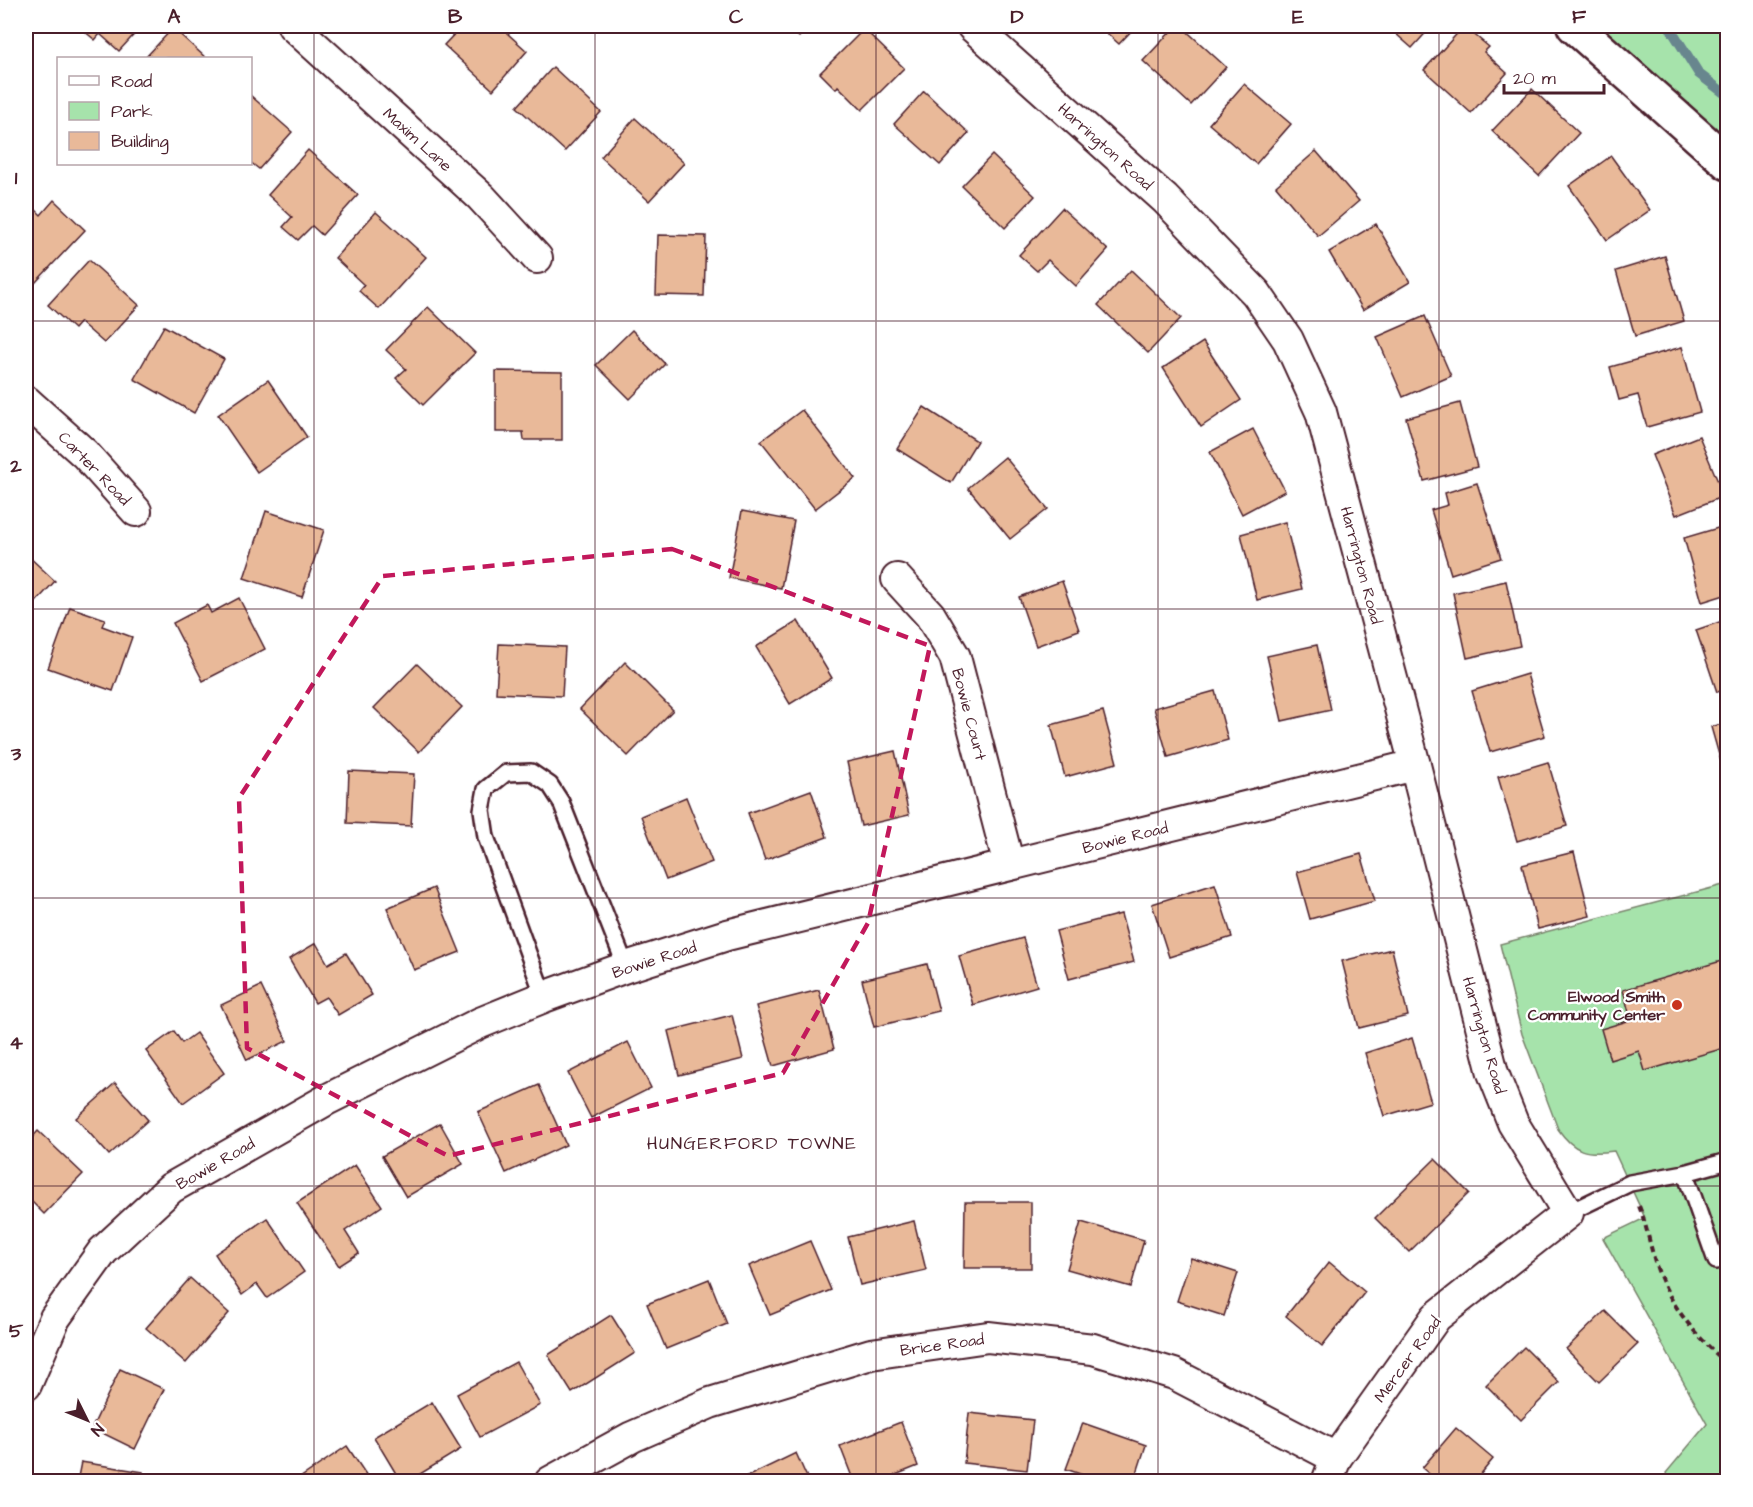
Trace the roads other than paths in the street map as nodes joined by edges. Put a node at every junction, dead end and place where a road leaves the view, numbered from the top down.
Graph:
1 (293, 26) edge
2 (972, 26) edge
3 (1574, 26) edge
4 (1727, 164) edge
5 (1728, 169) edge
6 (537, 258) dead end
7 (26, 401) edge
8 (136, 511) dead end
9 (897, 579) dead end
10 (1415, 765) junction
11 (1009, 865) junction
12 (626, 967) junction
13 (544, 997) junction
14 (1728, 1161) edge
15 (1685, 1173) junction
16 (1568, 1213) junction
17 (1728, 1258) edge
18 (27, 1376) edge
19 (1331, 1470) edge
20 (550, 1482) edge

1 - 6 street, Maxim Lane
2 - 10 street, Harrington Road
3 - 4 street
4 - 5 street
7 - 8 street, Carter Road
9 - 11 street, Bowie Court
10 - 11 street, Bowie Road
10 - 16 street, Harrington Road
11 - 12 street, Bowie Road
12 - 13 street, Bowie Road
12 - 13 lane
13 - 18 street, Bowie Road
14 - 15 lane
15 - 16 lane
15 - 17 lane
16 - 19 street, Mercer Road
19 - 20 street, Brice Road

